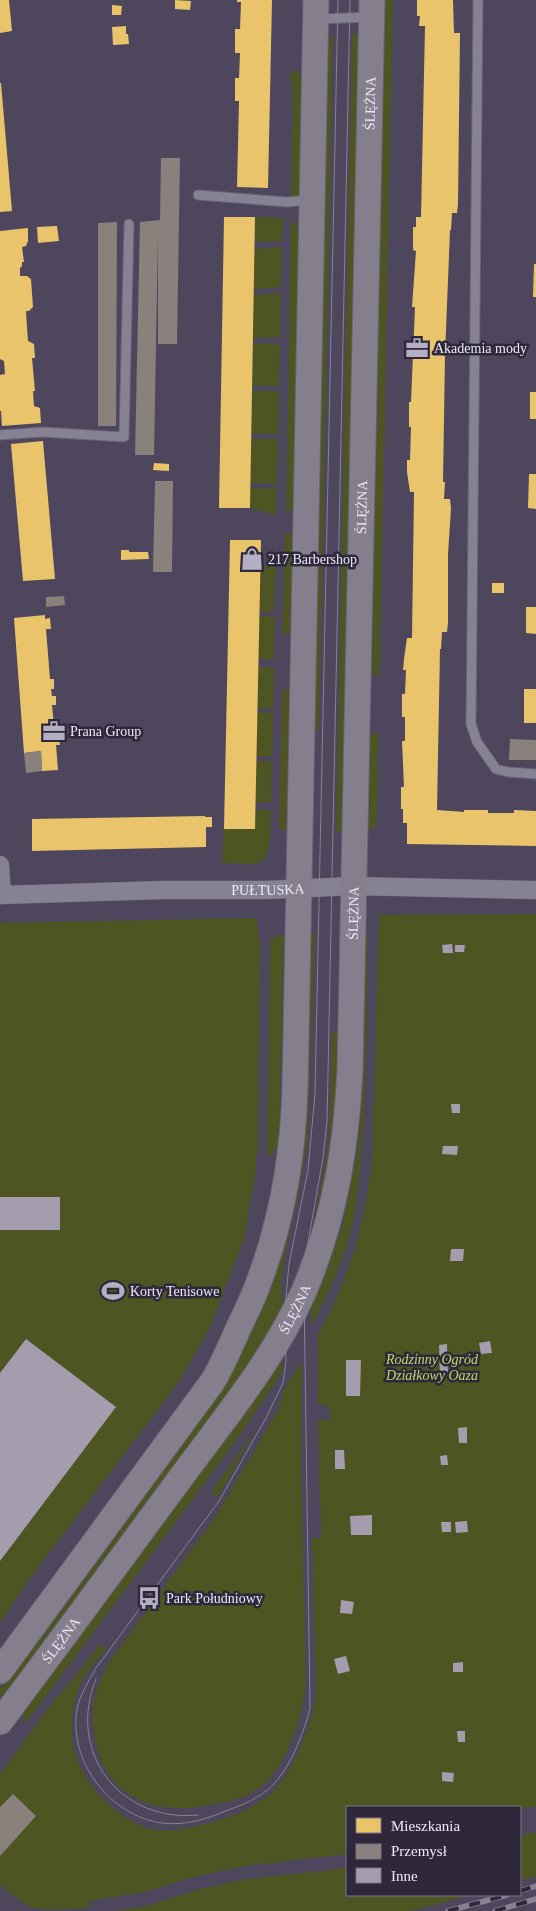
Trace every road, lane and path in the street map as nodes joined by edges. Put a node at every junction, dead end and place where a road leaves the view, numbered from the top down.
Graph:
1 (478, 0) edge
2 (316, 9) edge
3 (372, 9) edge
4 (198, 196) dead end
5 (312, 200) junction
6 (128, 224) dead end
7 (0, 434) edge
8 (536, 774) edge
9 (0, 865) edge
10 (354, 886) junction
11 (298, 888) junction
12 (536, 890) edge
13 (1, 895) edge
14 (0, 1671) edge
15 (0, 1722) edge

1 - 8 lane
2 - 3 lane
2 - 5 main road
3 - 10 main road, ŚLĘŻNA
4 - 5 lane
5 - 11 main road
6 - 7 lane
9 - 13 street
10 - 11 street, PUŁTUSKA
10 - 12 street, PUŁTUSKA
10 - 15 main road, ŚLĘŻNA
11 - 13 street, PUŁTUSKA
11 - 14 main road

